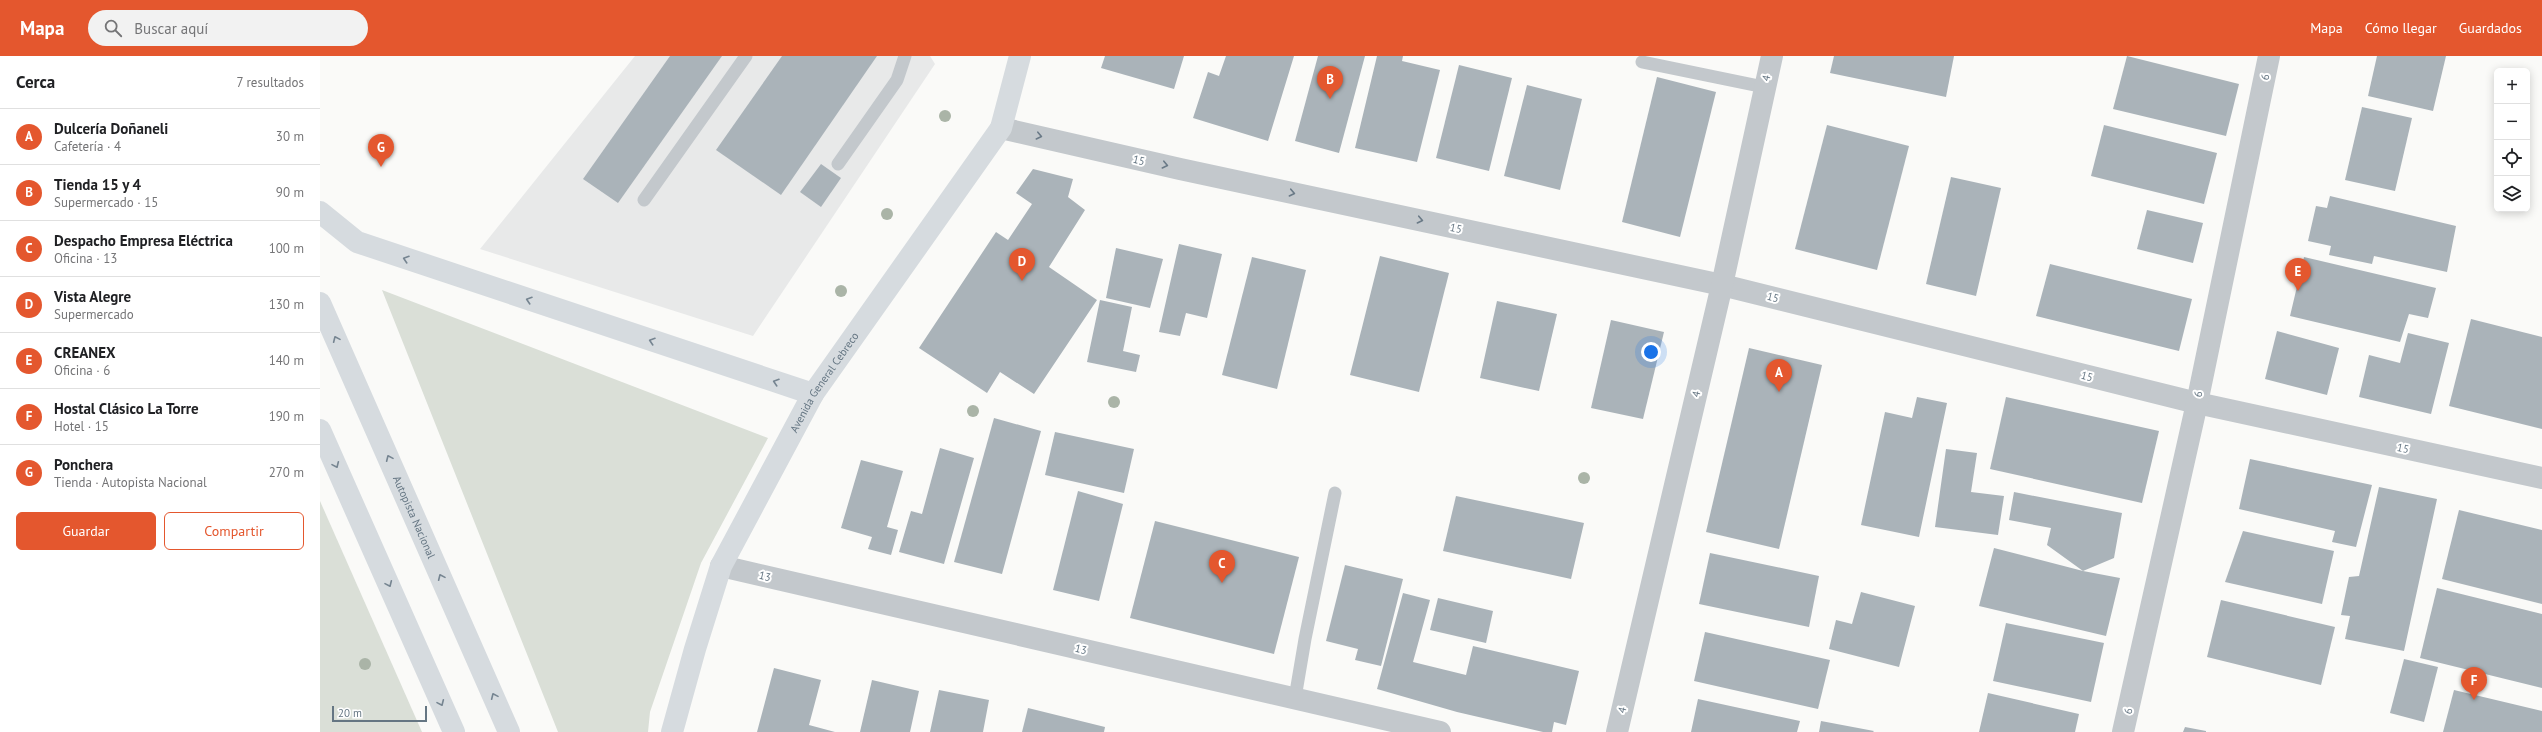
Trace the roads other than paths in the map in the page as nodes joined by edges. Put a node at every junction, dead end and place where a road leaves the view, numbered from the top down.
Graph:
1 (746, 56) edge
2 (905, 56) edge
3 (1020, 56) edge
4 (1772, 56) edge
5 (2270, 56) edge
6 (1642, 62) dead end
7 (1764, 87) junction
8 (1001, 128) junction
9 (838, 164) dead end
10 (644, 200) dead end
11 (320, 212) edge
12 (1722, 285) junction
13 (320, 303) edge
14 (813, 394) junction
15 (2197, 403) junction
16 (320, 430) edge
17 (2542, 478) edge
18 (1335, 493) dead end
19 (721, 566) junction
20 (1295, 698) junction
21 (454, 732) edge
22 (509, 732) edge
23 (672, 732) edge
24 (1440, 732) edge
25 (1617, 732) edge
26 (2123, 732) edge

1 - 10 lane
2 - 9 lane
3 - 8 main road, Avenida General Cebreco
4 - 7 street, 4
5 - 15 street, 6
6 - 7 lane
7 - 12 street, 4
8 -> 12 street, 15
8 - 14 main road, Avenida General Cebreco
14 -> 11 main road
12 - 15 street, 15
12 - 25 street, 4
22 -> 13 main road, Autopista Nacional
14 - 19 main road, Avenida General Cebreco
15 - 17 street, 15
15 - 26 street, 6
16 -> 21 main road
18 - 20 lane
19 - 20 street, 13
19 - 23 main road, Avenida General Cebreco
20 - 24 street, 13

